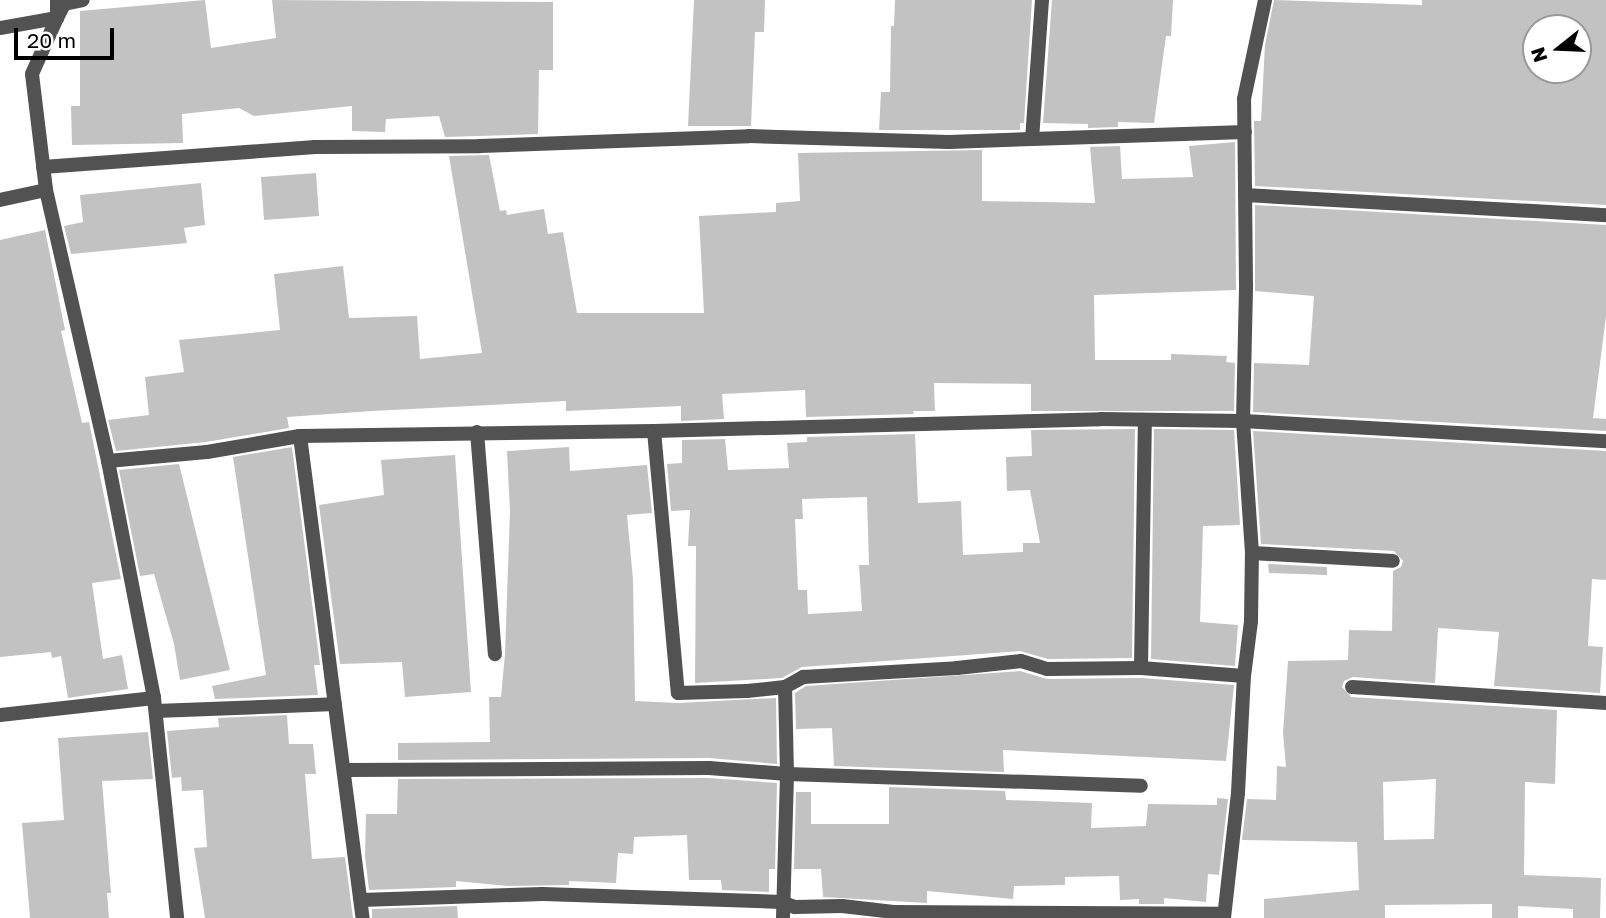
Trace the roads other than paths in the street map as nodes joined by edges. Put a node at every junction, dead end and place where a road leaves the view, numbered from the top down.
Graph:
1 (57, 0) edge
2 (83, 0) edge
3 (1042, 0) edge
4 (1265, 0) edge
5 (57, 18) junction
6 (0, 28) edge
7 (1245, 132) junction
8 (1032, 139) junction
9 (44, 167) junction
10 (46, 190) junction
11 (1245, 195) junction
12 (0, 200) edge
13 (1606, 215) edge
14 (1145, 421) junction
15 (1243, 421) junction
16 (654, 431) junction
17 (477, 432) junction
18 (300, 436) junction
19 (1606, 441) edge
20 (108, 461) junction
21 (1252, 553) junction
22 (1393, 561) dead end
23 (495, 654) dead end
24 (1142, 668) junction
25 (1244, 676) junction
26 (785, 687) junction
27 (1352, 687) dead end
28 (1606, 703) edge
29 (155, 705) junction
30 (335, 705) junction
31 (0, 715) edge
32 (346, 770) junction
33 (787, 774) junction
34 (1141, 786) dead end
35 (361, 900) junction
36 (781, 902) junction
37 (1224, 916) edge
38 (177, 918) edge
39 (363, 918) edge
40 (783, 918) edge

1 - 5 street
2 - 5 street
3 - 8 street
4 - 7 street
5 - 6 street
5 - 9 street
7 - 8 street
7 - 11 street
8 - 9 street
9 - 10 street
10 - 12 street
10 - 20 street
11 - 13 street
11 - 15 street
14 - 15 street
14 - 16 street
14 - 24 street
15 - 19 street
15 - 21 street
16 - 17 street
16 - 26 street
17 - 18 street
17 - 23 street
18 - 20 street
18 - 30 street
20 - 29 street
21 - 22 street
21 - 25 street
24 - 25 street
24 - 26 street
25 - 37 street
26 - 33 street
27 - 28 street
29 - 30 street
29 - 31 street
29 - 38 street
30 - 32 street
32 - 33 street
32 - 35 street
33 - 34 street
33 - 36 street
35 - 36 street
35 - 39 street
36 - 37 street
36 - 40 street

